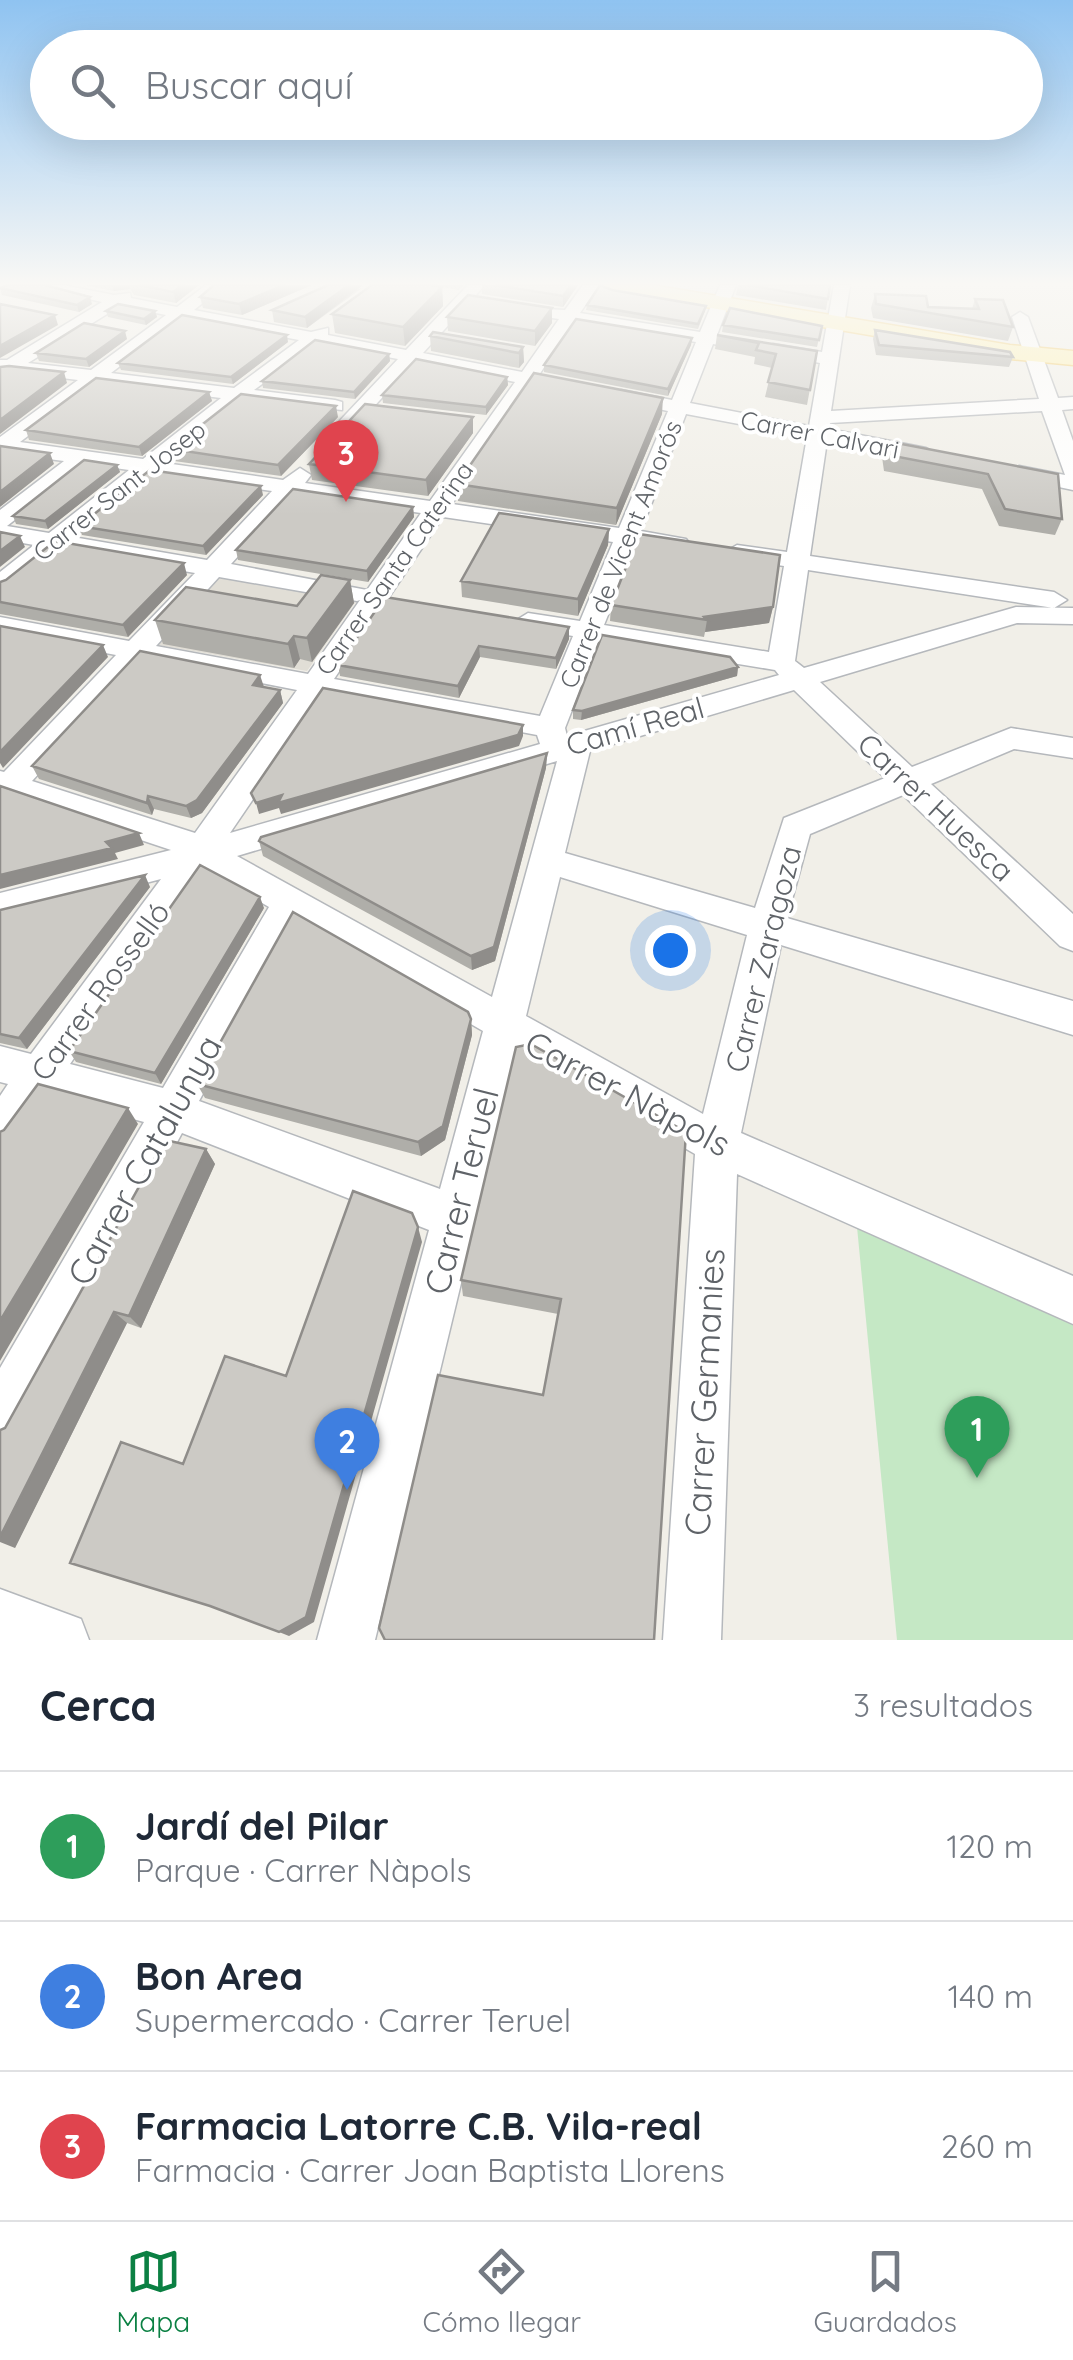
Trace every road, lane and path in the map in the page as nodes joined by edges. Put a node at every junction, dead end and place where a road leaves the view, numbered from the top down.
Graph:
1 (107, 362) edge
2 (282, 362) edge
3 (407, 362) edge
4 (531, 362) edge
5 (580, 362) edge
6 (698, 362) edge
7 (831, 362) edge
8 (1036, 362) edge
9 (3, 368) edge
10 (95, 377) junction
11 (239, 393) junction
12 (1073, 403) edge
13 (1050, 405) junction
14 (680, 407) junction
15 (370, 411) junction
16 (819, 426) junction
17 (1, 446) edge
18 (82, 457) junction
19 (953, 460) edge
20 (150, 467) junction
21 (992, 467) edge
22 (1073, 472) edge
23 (1073, 483) edge
24 (288, 487) junction
25 (436, 508) junction
26 (0, 521) edge
27 (0, 532) edge
28 (627, 536) junction
29 (55, 541) junction
30 (798, 561) junction
31 (212, 570) junction
32 (0, 584) edge
33 (374, 596) junction
34 (414, 602) edge
35 (1072, 609) edge
36 (511, 618) edge
37 (0, 625) edge
38 (589, 630) junction
39 (136, 650) junction
40 (779, 662) junction
41 (314, 684) junction
42 (561, 740) junction
43 (1073, 748) edge
44 (908, 781) junction
45 (5, 784) edge
46 (200, 852) junction
47 (546, 860) junction
48 (289, 903) junction
49 (0, 907) edge
50 (767, 926) junction
51 (1073, 936) edge
52 (1073, 1018) edge
53 (503, 1026) junction
54 (20, 1068) edge
55 (172, 1110) junction
56 (0, 1130) edge
57 (739, 1160) junction
58 (454, 1217) junction
59 (1073, 1300) edge
60 (0, 1417) edge
61 (0, 1618) edge
62 (60, 1640) edge
63 (346, 1640) edge
64 (692, 1640) edge

1 - 10 street
2 - 11 street, Carrer Sant Josep
3 - 15 street
4 - 25 street, Carrer Santa Caterina
5 - 14 street, Carrer Calvari
6 - 14 street, Carrer de Vicent Amorós
7 - 16 street
8 - 13 street
9 - 10 street
10 - 11 street
10 - 17 street
11 - 15 street
11 - 20 street, Carrer Sant Josep
12 - 13 street
13 - 16 street
13 - 22 street
14 - 16 street, Carrer Calvari
14 - 28 street, Carrer de Vicent Amorós
15 - 24 street
16 - 19 street, Carrer Calvari
16 - 30 street
17 - 18 street
18 - 20 street
18 - 26 street
20 - 24 street
20 - 29 street, Carrer Sant Josep
21 - 23 street
24 - 25 street
24 - 31 street
25 - 28 street
25 - 33 street, Carrer Santa Caterina
27 - 29 street
28 - 30 street
28 - 38 street, Carrer de Vicent Amorós
29 - 31 street
29 - 32 street, Carrer Sant Josep
30 - 35 street
30 - 40 street
31 - 33 street
31 - 39 street
33 - 34 street
33 - 41 street, Carrer Santa Caterina
35 - 40 street, Camí Real
36 - 38 street
37 - 39 street
38 - 40 street
38 - 42 street, Carrer de Vicent Amorós
39 - 41 street
39 - 45 street
40 - 42 street, Camí Real
40 - 44 street, Carrer Huesca
41 - 42 street
41 - 46 street, Carrer Santa Caterina
42 - 46 street, Camí Real
42 - 47 street, Carrer Teruel
43 - 44 street, Carrer Zaragoza
44 - 50 street, Carrer Zaragoza
44 - 51 street, Carrer Huesca
45 - 46 street, Carrer Nàpols
46 - 48 street, Carrer Nàpols
46 - 49 street, Camí Real
46 - 54 street, Carrer Rosselló
47 - 50 street
47 - 53 street, Carrer Teruel
48 - 53 street, Carrer Nàpols
48 - 55 street, Carrer Catalunya
50 - 52 street
50 - 57 street, Carrer Zaragoza
53 - 57 street, Carrer Nàpols
53 - 58 street, Carrer Teruel
54 - 55 street
54 - 56 street, Carrer Rosselló
55 - 58 street
55 - 60 street, Carrer Catalunya
57 - 59 street, Carrer Nàpols
57 - 64 street, Carrer Germanies
58 - 63 street, Carrer Teruel
61 - 62 street

